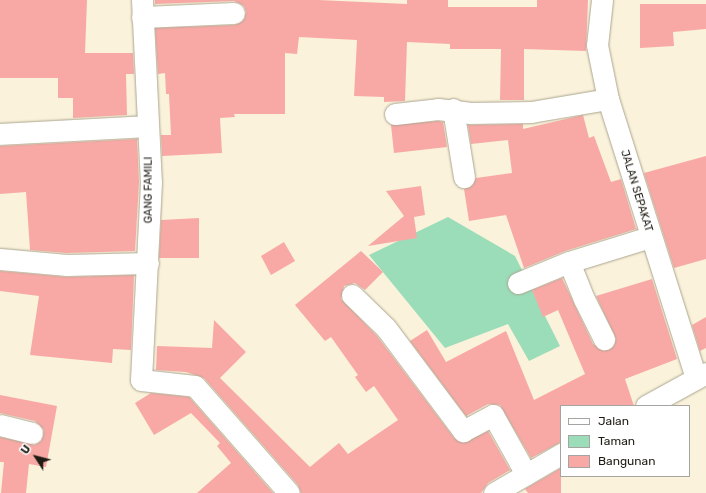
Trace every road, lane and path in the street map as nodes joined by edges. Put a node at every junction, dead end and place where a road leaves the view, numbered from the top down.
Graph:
1 (602, 0) edge
2 (142, 8) edge
3 (234, 13) dead end
4 (608, 99) junction
5 (453, 109) junction
6 (395, 114) dead end
7 (148, 126) junction
8 (0, 134) edge
9 (464, 177) dead end
10 (650, 237) junction
11 (0, 259) edge
12 (569, 262) junction
13 (148, 263) junction
14 (518, 283) dead end
15 (352, 295) dead end
16 (604, 340) dead end
17 (701, 376) edge
18 (648, 405) edge
19 (0, 425) edge
20 (32, 433) dead end
21 (560, 455) edge
22 (526, 474) junction
23 (289, 493) edge
24 (494, 493) edge

1 - 4 street, JALAN SEPAKAT
2 - 3 street
2 - 7 street, GANG FAMILI
4 - 5 street
4 - 10 street, JALAN SEPAKAT
5 - 6 street
5 - 9 street
7 - 8 street
7 - 13 street, GANG FAMILI
10 - 12 street
10 - 17 street, JALAN SEPAKAT
11 - 13 street
12 - 14 street
12 - 16 street
13 - 23 street, GANG FAMILI
15 - 22 street
17 - 18 street
19 - 20 street
21 - 22 street
22 - 24 street

